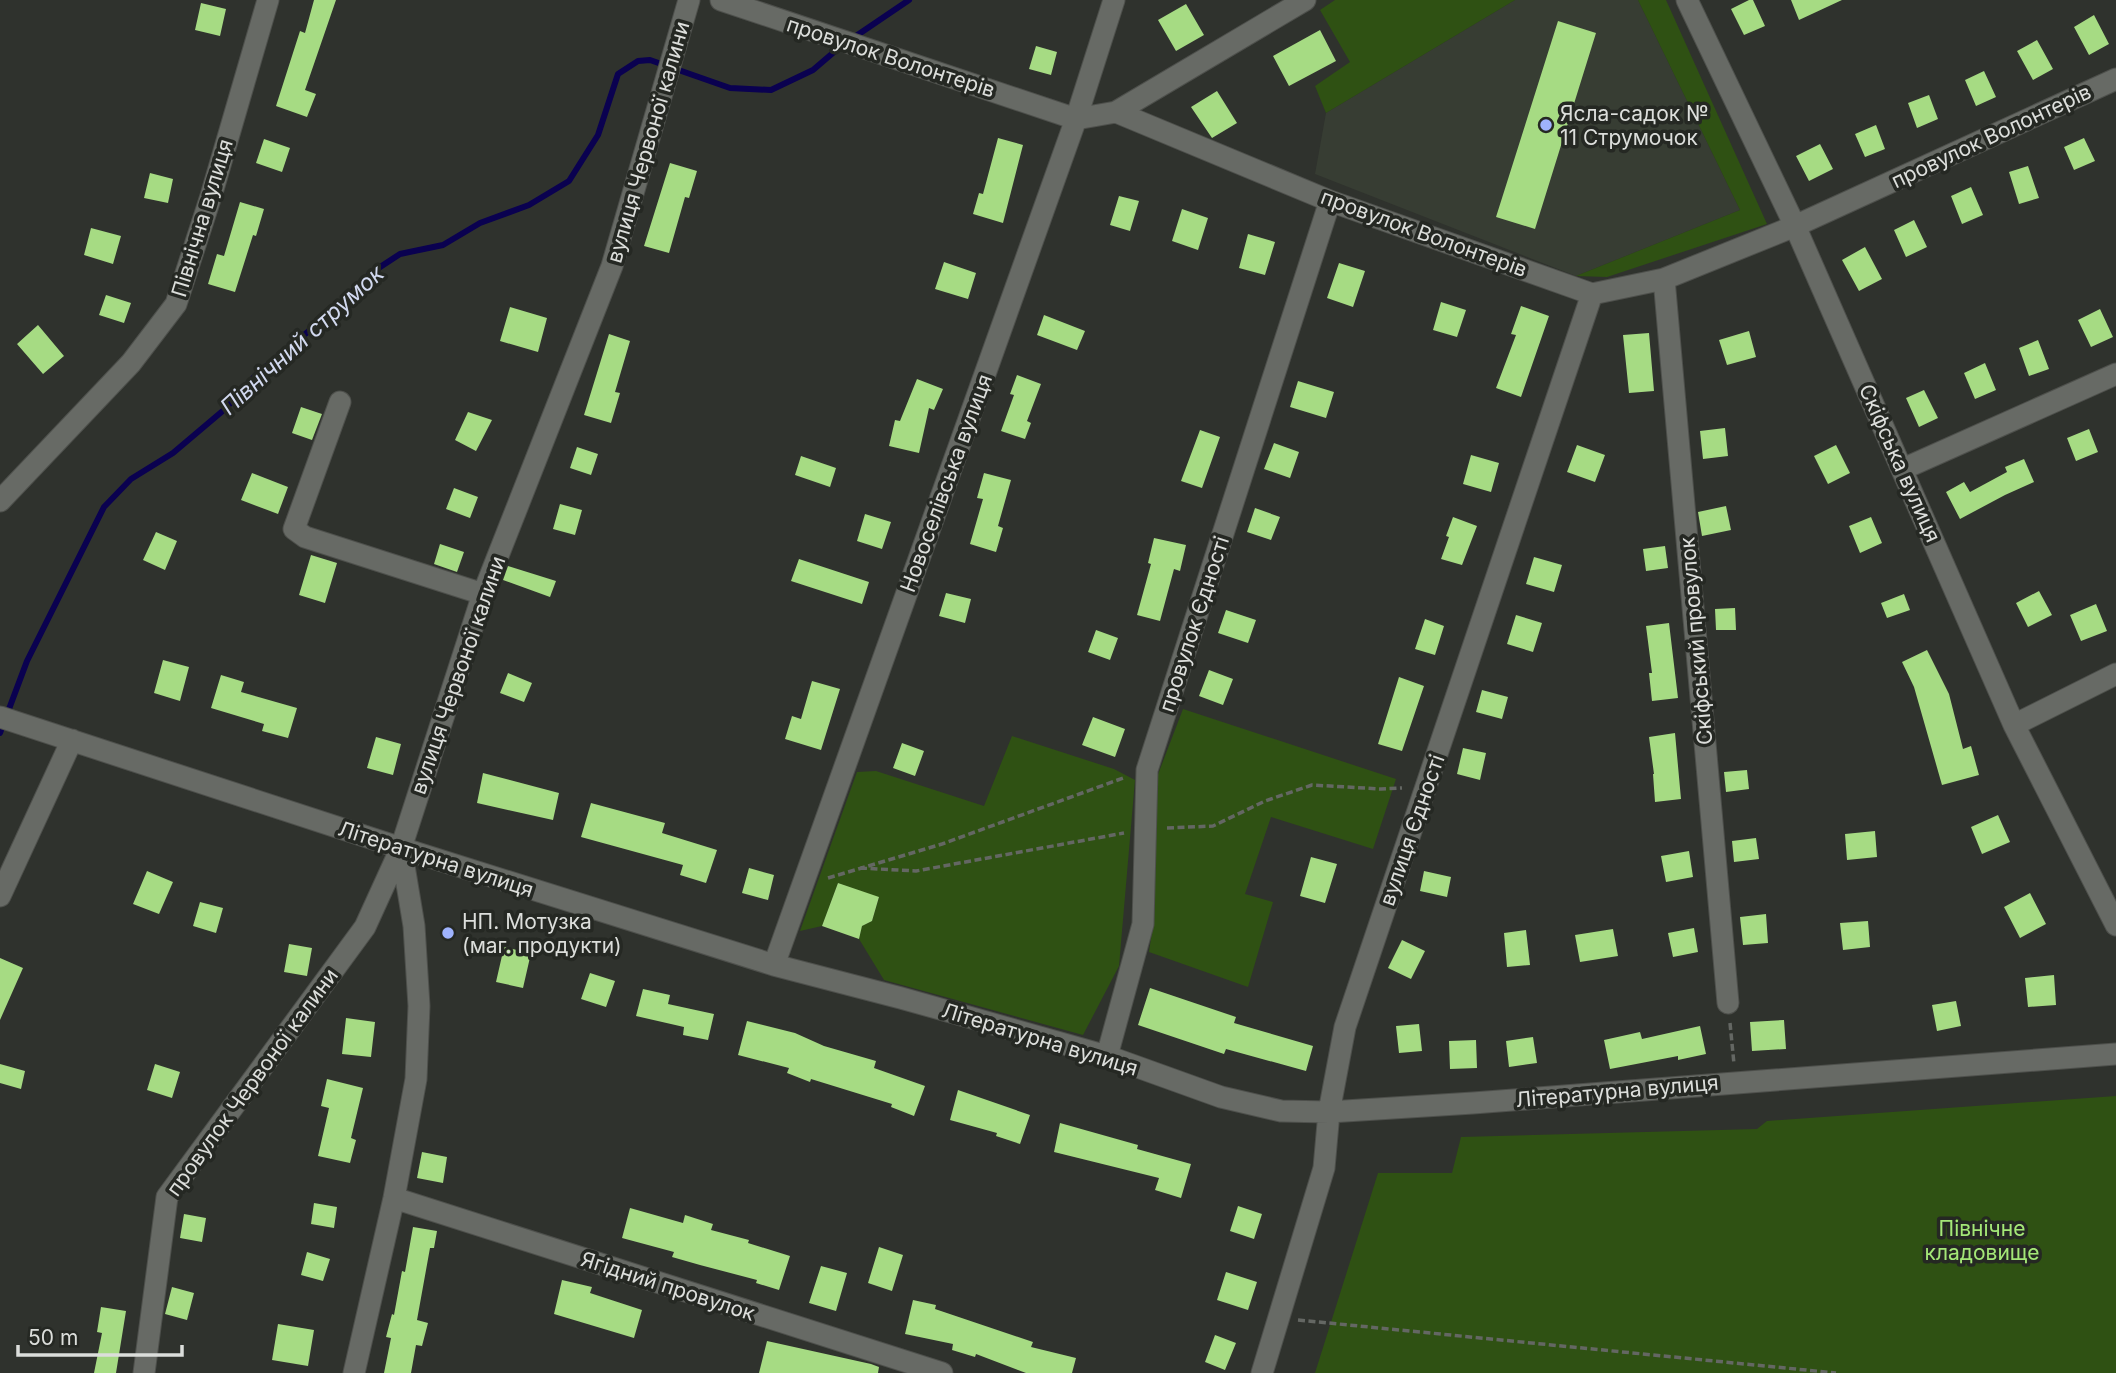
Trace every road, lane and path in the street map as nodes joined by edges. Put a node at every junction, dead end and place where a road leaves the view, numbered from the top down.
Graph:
1 (268, 0) edge
2 (690, 0) edge
3 (721, 0) edge
4 (1114, 0) edge
5 (1305, 0) edge
6 (1687, 0) edge
7 (2116, 79) edge
8 (1116, 112) junction
9 (1076, 119) junction
10 (1331, 201) junction
11 (1795, 226) junction
12 (1664, 279) junction
13 (1592, 294) junction
14 (2116, 374) edge
15 (340, 402) dead end
16 (1903, 469) junction
17 (0, 501) edge
18 (483, 594) junction
19 (2116, 674) edge
20 (0, 717) edge
21 (2014, 725) junction
22 (72, 740) junction
23 (1147, 770) junction
24 (1430, 776) junction
25 (1146, 829) junction
26 (401, 848) junction
27 (860, 869) junction
28 (803, 886) junction
29 (0, 896) edge
30 (2116, 925) edge
31 (774, 965) junction
32 (1728, 1003) joint
33 (2116, 1054) edge
34 (1107, 1056) junction
35 (1736, 1082) junction
36 (1329, 1112) junction
37 (394, 1198) junction
38 (1278, 1318) junction
39 (144, 1373) edge
40 (355, 1373) edge
41 (942, 1373) edge
42 (1262, 1373) edge
43 (1836, 1373) edge

1 - 17 street, Північна вулиця
2 - 18 street, вулиця Червоної калини
3 - 9 street, провулок Волонтерів
4 - 9 street, Новоселівська вулиця
5 - 8 street
6 - 11 street, Скіфська вулиця
7 - 11 street, провулок Волонтерів
8 - 9 street, провулок Волонтерів
8 - 10 street, провулок Волонтерів
9 - 28 street, Новоселівська вулиця
10 - 13 street, провулок Волонтерів
10 - 23 street, провулок Єдності
11 - 12 street, провулок Волонтерів
11 - 16 street, Скіфська вулиця
12 - 13 street, провулок Волонтерів
12 - 32 street, Скіфський провулок
13 - 24 street, вулиця Єдності
14 - 16 street
15 - 18 street
16 - 21 street, Скіфська вулиця
18 - 26 street, вулиця Червоної калини
19 - 21 street
20 - 22 street, Літературна вулиця
21 - 30 street, Скіфська вулиця
22 - 26 street, Літературна вулиця
22 - 29 street
23 - 25 street, провулок Єдності
23 - 27 path
24 - 25 path
24 - 36 street, вулиця Єдності
25 - 27 path
25 - 34 street, провулок Єдності
26 - 31 street, Літературна вулиця
26 - 37 street, вулиця Червоної калини
26 - 39 street, провулок Червоної калини
27 - 28 path
28 - 31 street, Новоселівська вулиця
31 - 34 street, Літературна вулиця
32 - 35 path
33 - 35 street, Літературна вулиця
34 - 36 street, Літературна вулиця
35 - 36 street, Літературна вулиця
36 - 38 street, вулиця Єдності
37 - 40 street, вулиця Червоної калини
37 - 41 street, Ягідний провулок
38 - 42 street, вулиця Єдності
38 - 43 path

